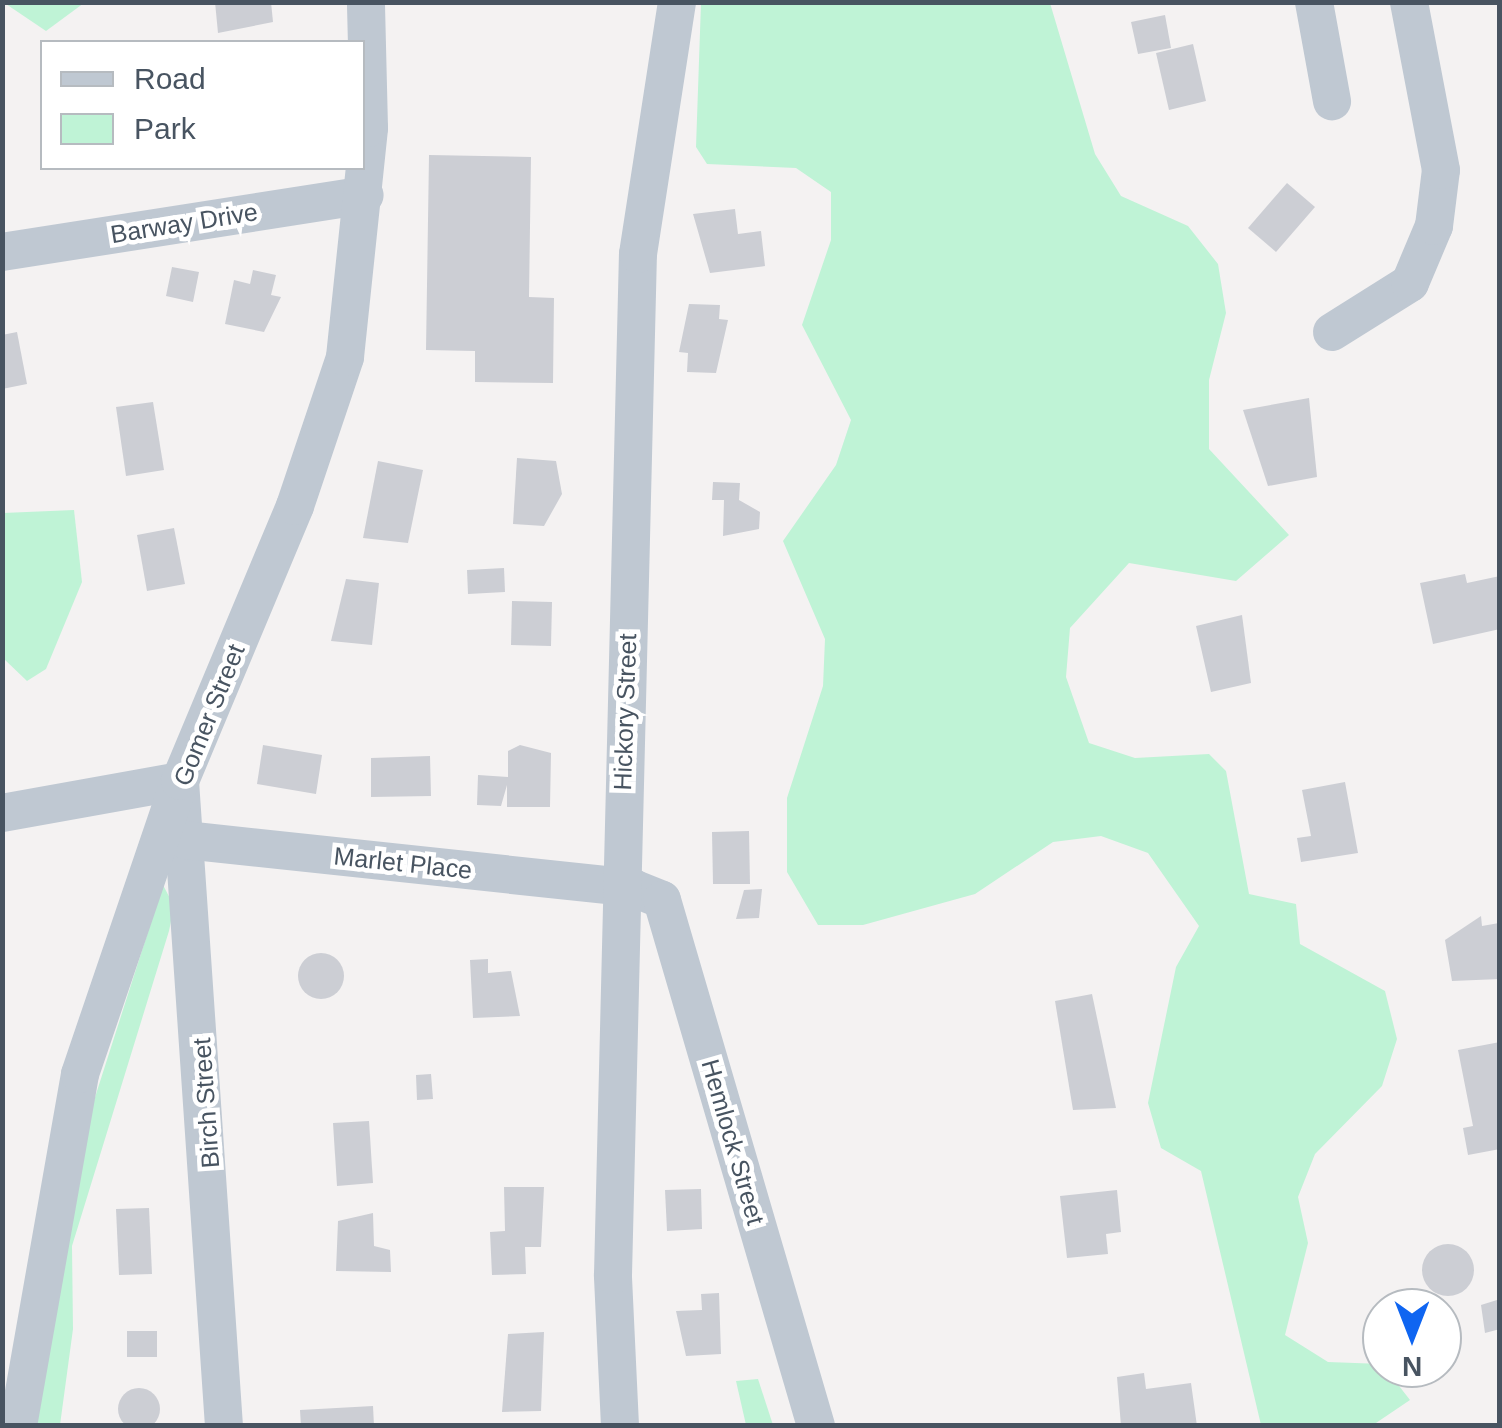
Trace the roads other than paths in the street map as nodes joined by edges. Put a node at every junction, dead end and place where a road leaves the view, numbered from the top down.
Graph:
1 (366, 2) edge
2 (677, 2) edge
3 (1314, 2) edge
4 (1409, 2) edge
5 (1332, 100) dead end
6 (365, 195) junction
7 (2, 252) edge
8 (1332, 332) dead end
9 (180, 781) junction
10 (2, 813) edge
11 (185, 840) junction
12 (620, 886) junction
13 (18, 1426) edge
14 (224, 1426) edge
15 (620, 1426) edge
16 (816, 1426) edge

1 - 6 street, Gomer Street
2 - 12 street, Hickory Street
3 - 5 street
4 - 8 street
6 - 7 street, Barway Drive
6 - 9 street, Gomer Street
9 - 10 street
9 - 11 street, Birch Street
9 - 13 street, Gomer Street
11 - 12 street, Marlet Place
11 - 14 street, Birch Street
12 - 15 street, Hickory Street
12 - 16 street, Hemlock Street

